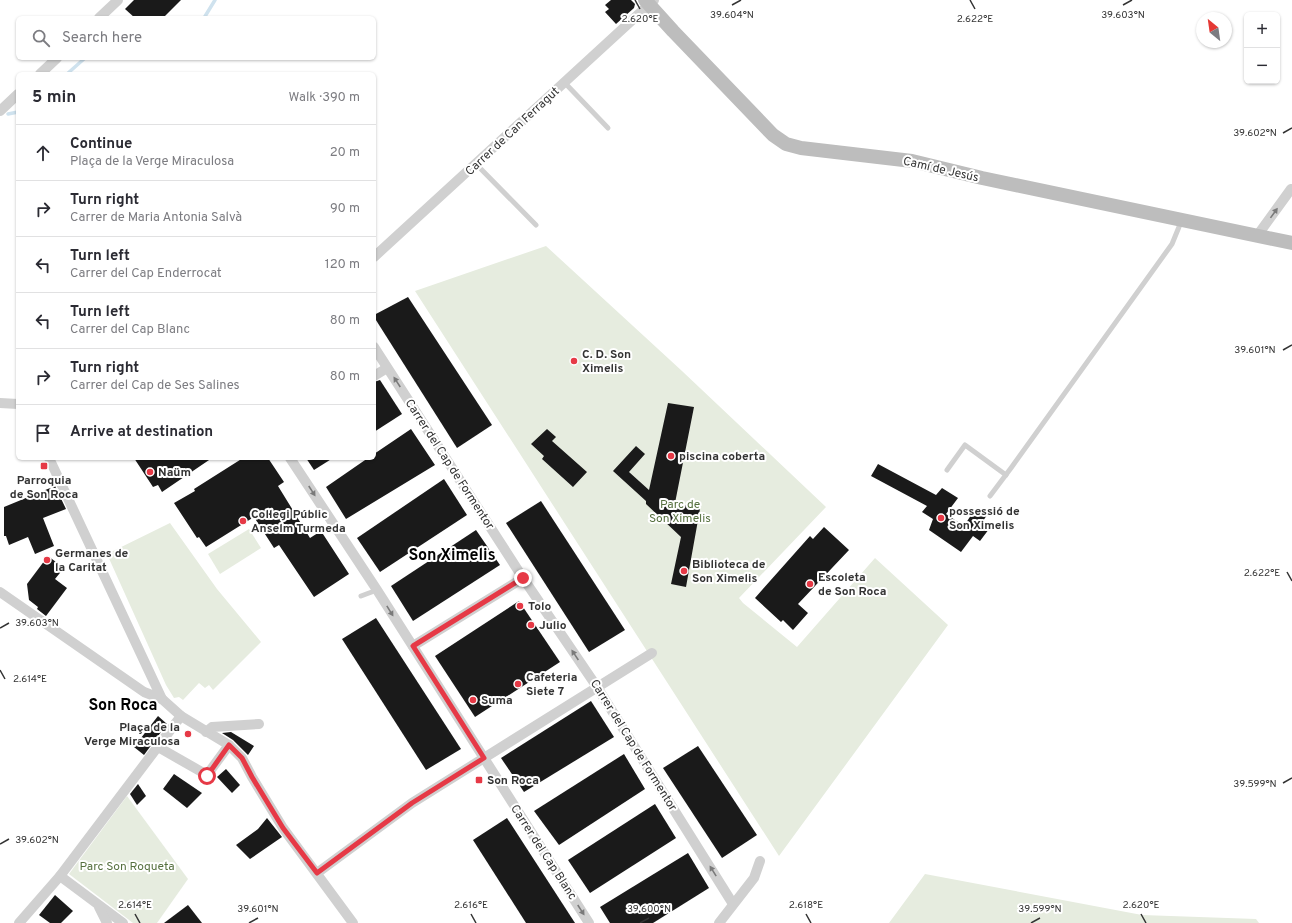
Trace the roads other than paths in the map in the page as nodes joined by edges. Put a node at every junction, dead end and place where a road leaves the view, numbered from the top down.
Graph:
1 (118, 0) edge
2 (650, 1) edge
3 (101, 16) edge
4 (55, 60) edge
5 (42, 72) edge
6 (564, 82) junction
7 (16, 96) edge
8 (0, 111) edge
9 (608, 128) dead end
10 (476, 164) junction
11 (1292, 192) edge
12 (1182, 221) junction
13 (536, 225) dead end
14 (1257, 236) junction
15 (1292, 243) edge
16 (376, 255) edge
17 (376, 350) edge
18 (387, 368) junction
19 (376, 375) edge
20 (0, 403) edge
21 (16, 404) edge
22 (50, 460) edge
23 (291, 460) edge
24 (947, 470) dead end
25 (1006, 475) junction
26 (990, 496) dead end
27 (523, 578) junction
28 (377, 590) junction
29 (0, 592) edge
30 (361, 596) dead end
31 (413, 646) junction
32 (652, 653) dead end
33 (597, 687) junction
34 (162, 699) junction
35 (181, 716) junction
36 (258, 724) dead end
37 (206, 732) junction
38 (229, 745) junction
39 (158, 747) junction
40 (484, 758) junction
41 (760, 861) dead end
42 (317, 873) junction
43 (60, 876) junction
44 (733, 904) junction
45 (98, 906) junction
46 (19, 923) edge
47 (107, 923) edge
48 (123, 923) edge
49 (353, 923) edge
50 (589, 923) edge
51 (719, 923) edge

1 - 3 street
2 - 6 street, Carrer de Can Ferragut
2 - 12 street, Camí de Jesús
4 - 5 street
6 - 9 lane
6 - 10 street, Carrer de Can Ferragut
7 - 8 street
10 - 13 lane
10 - 16 street, Carrer de Can Ferragut
14 -> 11 street
12 - 14 street, Camí de Jesús
12 - 25 lane
14 - 15 street, Camí de Jesús
17 - 18 street, Carrer del Cap de Formentor
18 - 19 street
27 -> 18 street, Carrer del Cap de Formentor
20 - 21 street
22 - 34 street
23 -> 28 street, Carrer del Cap Blanc
24 - 25 lane
25 - 26 lane
27 - 31 street
33 -> 27 street, Carrer del Cap de Formentor
28 - 30 lane
28 -> 31 street, Carrer del Cap Blanc
29 - 34 street
31 - 40 street, Carrer del Cap Blanc
32 - 33 street
33 - 40 street
44 -> 33 street, Carrer del Cap de Formentor
34 - 35 street
35 - 37 street
35 - 39 street
36 - 37 street
37 - 38 street
38 - 39 street
38 - 42 street
39 - 43 street
40 - 42 street
40 -> 50 street, Carrer del Cap Blanc
41 - 44 street
42 - 49 street
43 - 45 street
43 - 46 street
44 - 51 street
45 - 47 street
45 - 48 street

